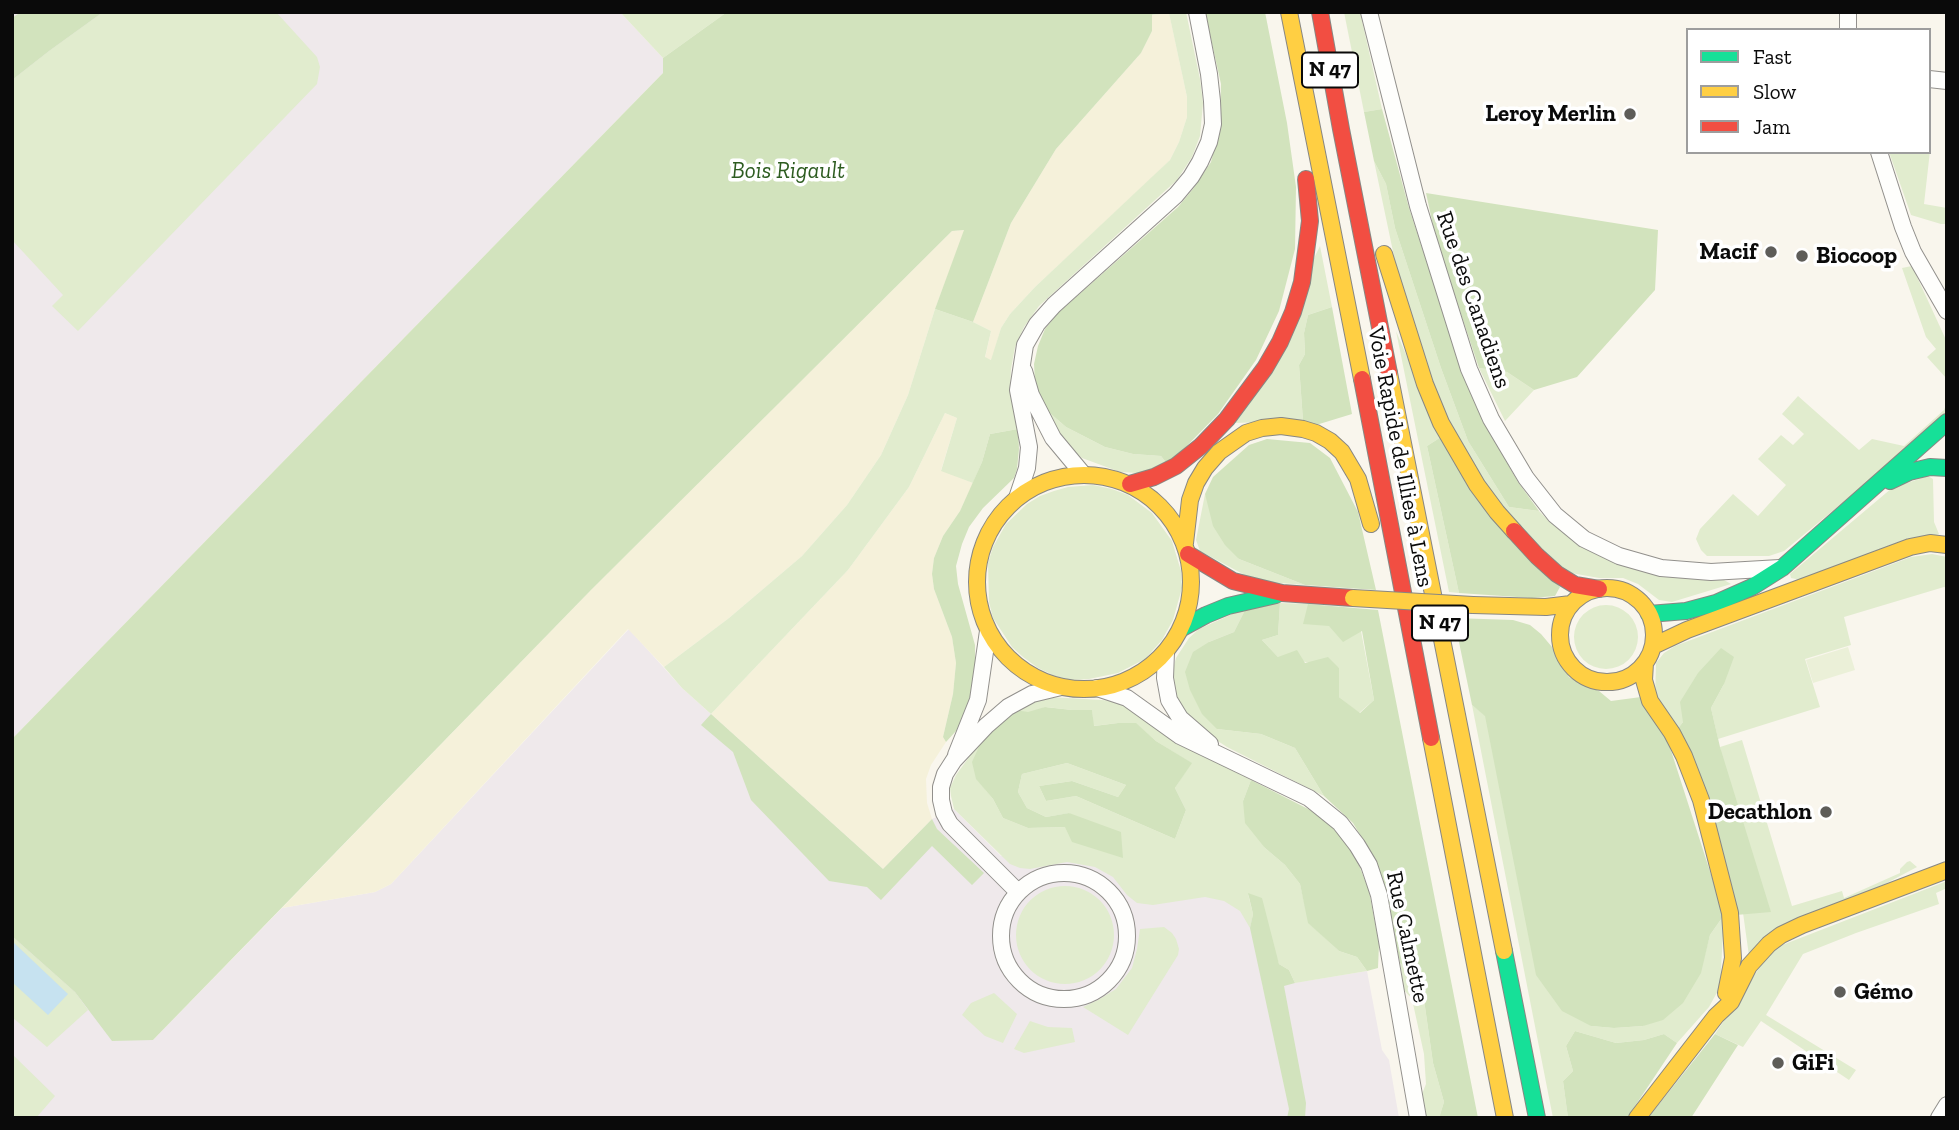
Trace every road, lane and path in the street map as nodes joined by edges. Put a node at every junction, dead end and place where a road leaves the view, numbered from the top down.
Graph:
1 (1197, 12) edge
2 (1289, 12) edge
3 (1320, 12) edge
4 (1369, 12) edge
5 (1309, 114) junction
6 (1341, 128) junction
7 (1880, 154) edge
8 (1368, 188) dead end
9 (1379, 234) dead end
10 (1947, 311) edge
11 (1022, 363) junction
12 (1947, 422) edge
13 (1947, 468) edge
14 (1083, 474) junction
15 (1130, 484) junction
16 (1871, 491) junction
17 (1017, 498) junction
18 (1374, 539) dead end
19 (1947, 544) edge
20 (1186, 549) junction
21 (1782, 568) junction
22 (1384, 578) dead end
23 (1599, 589) junction
24 (1282, 593) junction
25 (1571, 604) junction
26 (1511, 607) junction
27 (1649, 614) junction
28 (1182, 628) junction
29 (989, 631) junction
30 (1560, 645) junction
31 (1653, 646) junction
32 (1166, 652) junction
33 (1645, 663) junction
34 (1418, 670) junction
35 (1061, 687) junction
36 (1097, 688) junction
37 (1225, 757) junction
38 (954, 760) junction
39 (1947, 870) edge
40 (1018, 892) junction
41 (1716, 1016) junction
42 (1947, 1105) edge
43 (1418, 1118) edge
44 (1505, 1118) edge
45 (1537, 1118) edge
46 (1637, 1118) edge
47 (1939, 1118) edge

1 - 11 street
2 - 5 main road, Voie Rapide de Illies à Lens / N 47
3 - 6 main road, N 47
4 - 21 street, Rue des Canadiens
5 - 15 main road
5 - 34 main road, Voie Rapide de Illies à Lens / N 47
6 - 8 main road
6 - 45 main road, N 47
7 - 10 street
9 - 23 main road
11 - 14 street
11 - 17 street
12 - 16 main road
13 - 16 main road
14 - 15 main road
14 - 17 main road
15 - 20 main road
16 - 21 main road
17 - 29 main road
18 - 20 main road
19 - 31 main road
20 - 24 main road
20 - 28 main road
21 - 27 main road
22 - 34 main road
23 - 25 main road
23 - 27 main road
24 - 26 main road, bridge
24 - 28 main road
25 - 26 main road
25 - 30 main road
26 - 30 main road
27 - 31 main road
28 - 32 main road
29 - 35 main road
29 - 38 street
30 - 33 main road
31 - 33 main road
32 - 36 main road
32 - 37 street, Rue Calmette
33 - 41 main road
34 - 44 main road, Voie Rapide de Illies à Lens / N 47
35 - 36 main road
35 - 38 street
36 - 37 street, Rue Calmette
37 - 43 street, Rue Calmette
38 - 40 street
39 - 41 main road
40 - 40 street
41 - 46 main road
42 - 47 street

